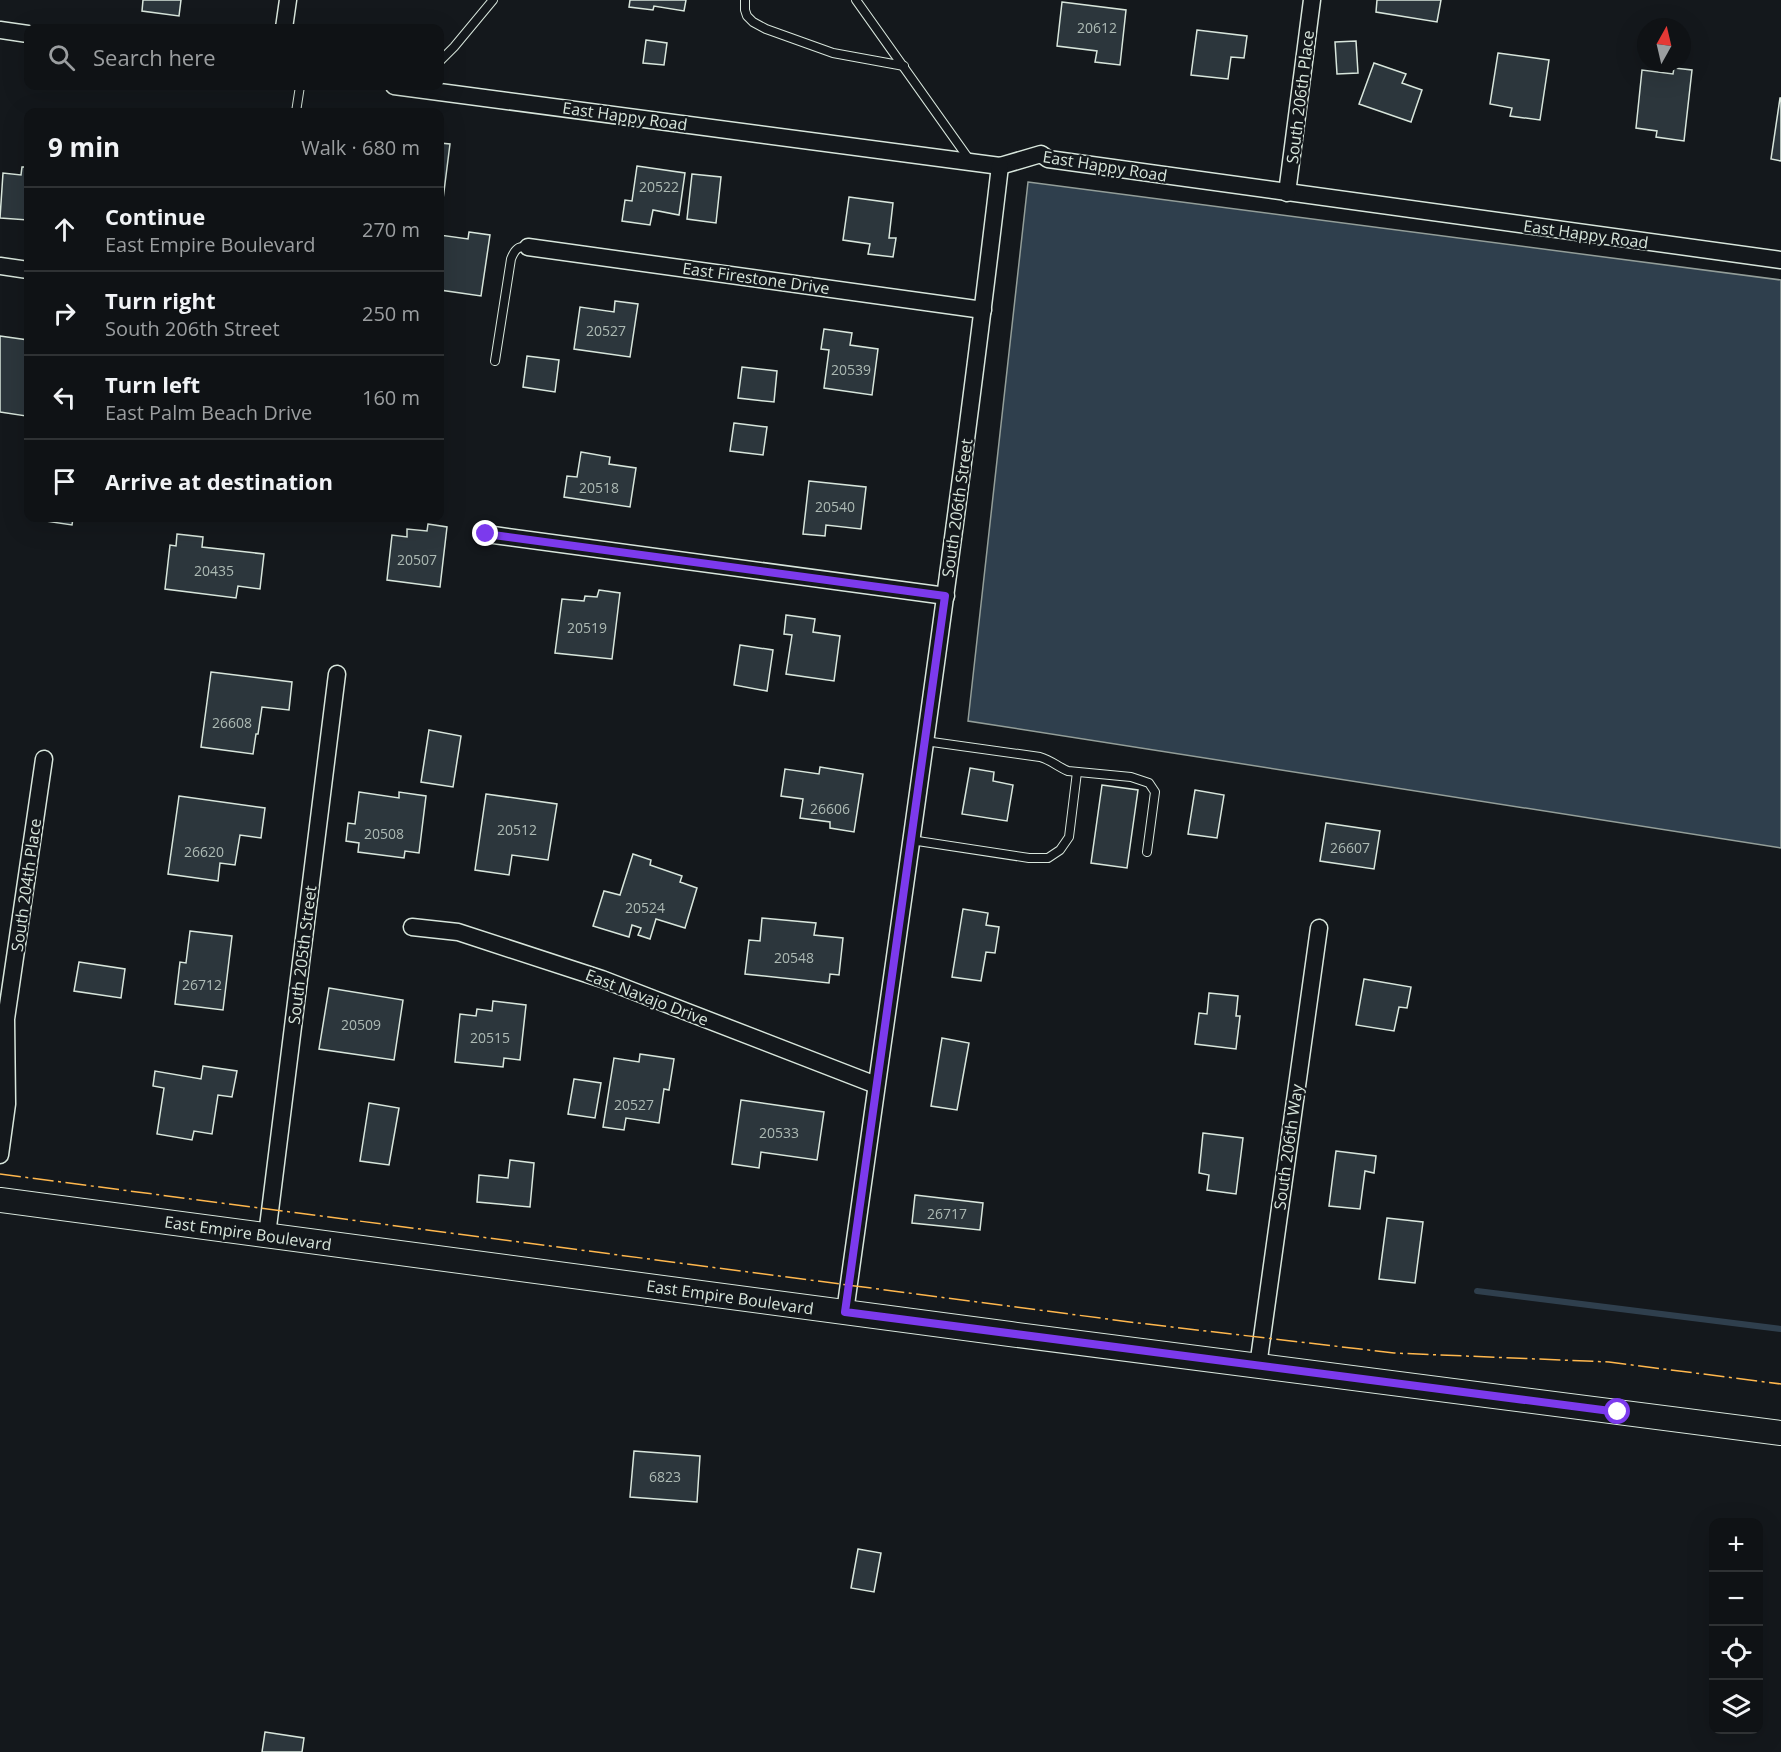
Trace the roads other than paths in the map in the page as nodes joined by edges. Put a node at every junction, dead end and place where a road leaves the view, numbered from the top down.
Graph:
1 (288, 0) edge
2 (493, 0) edge
3 (745, 0) edge
4 (856, 0) edge
5 (1312, 0) edge
6 (285, 24) edge
7 (0, 30) edge
8 (24, 33) edge
9 (444, 57) edge
10 (904, 66) junction
11 (299, 90) edge
12 (424, 90) edge
13 (297, 108) edge
14 (971, 162) junction
15 (1000, 166) junction
16 (1287, 193) junction
17 (528, 247) joint
18 (1781, 260) edge
19 (0, 266) edge
20 (24, 269) edge
21 (983, 310) junction
22 (495, 361) dead end
23 (486, 534) dead end
24 (945, 596) junction
25 (337, 674) dead end
26 (925, 741) junction
27 (44, 759) dead end
28 (1077, 772) junction
29 (911, 840) junction
30 (1147, 852) dead end
31 (412, 927) dead end
32 (1318, 928) dead end
33 (876, 1085) junction
34 (0, 1155) edge
35 (0, 1200) edge
36 (267, 1235) junction
37 (845, 1312) junction
38 (1258, 1366) junction
39 (1781, 1432) edge

1 - 6 street
2 - 9 lane
3 - 10 lane
4 - 10 lane
5 - 16 street, South 206th Place
7 - 8 street
10 - 14 lane
11 - 13 lane
12 - 14 street, East Happy Road
14 - 15 street, East Happy Road
15 - 16 street, East Happy Road
15 - 21 street, South 206th Street
16 - 18 street, East Happy Road
17 - 21 street, East Firestone Drive
17 - 22 lane
19 - 20 street
21 - 24 street, South 206th Street
23 - 24 street
24 - 26 street, South 206th Street
25 - 36 street, South 205th Street
26 - 28 lane
26 - 29 street, South 206th Street
27 - 34 street, South 204th Place
28 - 29 lane
28 - 30 lane
29 - 33 street, South 206th Street
31 - 33 street, East Navajo Drive
32 - 38 street, South 206th Way
33 - 37 street, South 206th Street
35 - 36 main road, East Empire Boulevard
36 - 37 main road, East Empire Boulevard
37 - 38 main road, East Empire Boulevard
38 - 39 main road, East Empire Boulevard

